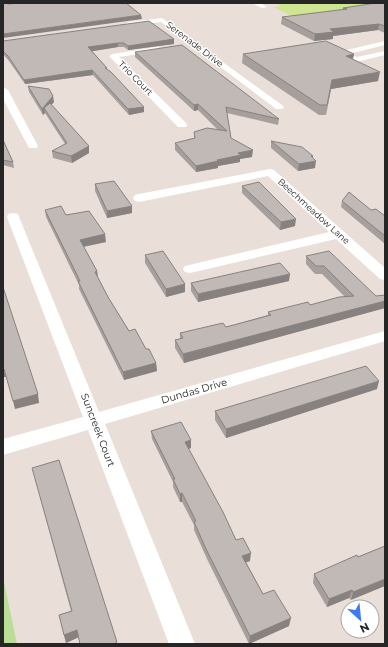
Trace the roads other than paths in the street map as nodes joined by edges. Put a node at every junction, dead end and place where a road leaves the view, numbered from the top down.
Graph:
1 (255, 3) edge
2 (264, 7) dead end
3 (124, 25) edge
4 (385, 43) edge
5 (195, 44) junction
6 (182, 46) edge
7 (168, 48) edge
8 (385, 53) edge
9 (3, 90) edge
10 (279, 106) dead end
11 (182, 125) dead end
12 (33, 146) dead end
13 (139, 198) dead end
14 (13, 217) dead end
15 (339, 234) junction
16 (190, 269) dead end
17 (385, 276) edge
18 (385, 336) edge
19 (93, 420) junction
20 (3, 446) edge
21 (182, 644) edge

1 - 2 street
3 - 5 street, Serenade Drive
4 - 8 street
5 - 6 street
5 - 10 street, Serenade Drive
7 - 11 street, Trio Court
9 - 12 street
13 - 15 street, Beechmeadow Lane
14 - 19 street, Suncreek Court
15 - 16 street
15 - 17 street, Beechmeadow Lane
18 - 19 street, Dundas Drive
19 - 20 street, Dundas Drive
19 - 21 street, Suncreek Court

